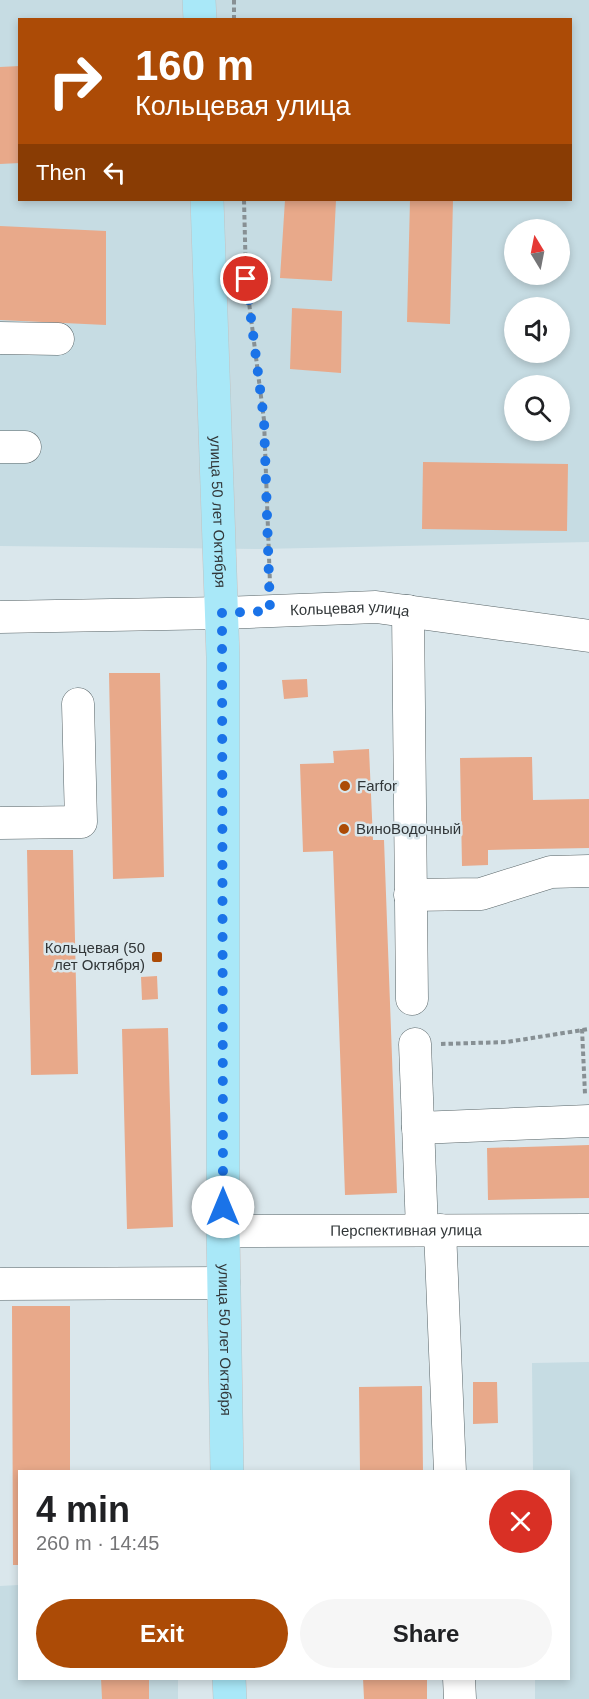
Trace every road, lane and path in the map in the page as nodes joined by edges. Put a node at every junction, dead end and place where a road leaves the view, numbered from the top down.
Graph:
1 (199, 0) edge
2 (234, 0) edge
3 (200, 18) edge
4 (234, 18) edge
5 (207, 201) edge
6 (244, 201) edge
7 (0, 338) edge
8 (58, 339) dead end
9 (270, 611) junction
10 (408, 611) junction
11 (222, 613) junction
12 (0, 617) edge
13 (589, 636) edge
14 (78, 704) dead end
15 (0, 823) edge
16 (589, 871) edge
17 (410, 895) junction
18 (412, 999) dead end
19 (582, 1029) junction
20 (589, 1029) edge
21 (415, 1044) joint
22 (588, 1121) edge
23 (418, 1128) junction
24 (431, 1230) junction
25 (589, 1230) edge
26 (223, 1231) junction
27 (224, 1283) junction
28 (0, 1284) edge
29 (226, 1470) edge
30 (450, 1470) edge
31 (230, 1680) edge
32 (459, 1680) edge
33 (230, 1699) edge
34 (460, 1699) edge

1 - 3 main road
2 - 4 path
5 - 11 main road, улица 50 лет Октября
6 - 9 path
7 - 8 street
9 - 10 street, Кольцевая улица
9 - 11 street, Кольцевая улица
10 - 13 street, Кольцевая улица
10 - 17 street
11 - 12 street, Кольцевая улица
11 - 26 main road, улица 50 лет Октября
14 - 15 street
16 - 17 street
17 - 18 street
19 - 20 path
19 - 21 path
19 - 22 path
21 - 23 street
22 - 23 street
23 - 24 street
24 - 25 street, Перспективная улица
24 - 26 street, Перспективная улица
24 - 30 street
26 - 27 main road, улица 50 лет Октября
27 - 28 street
27 - 29 main road, улица 50 лет Октября
31 - 33 main road
32 - 34 street

